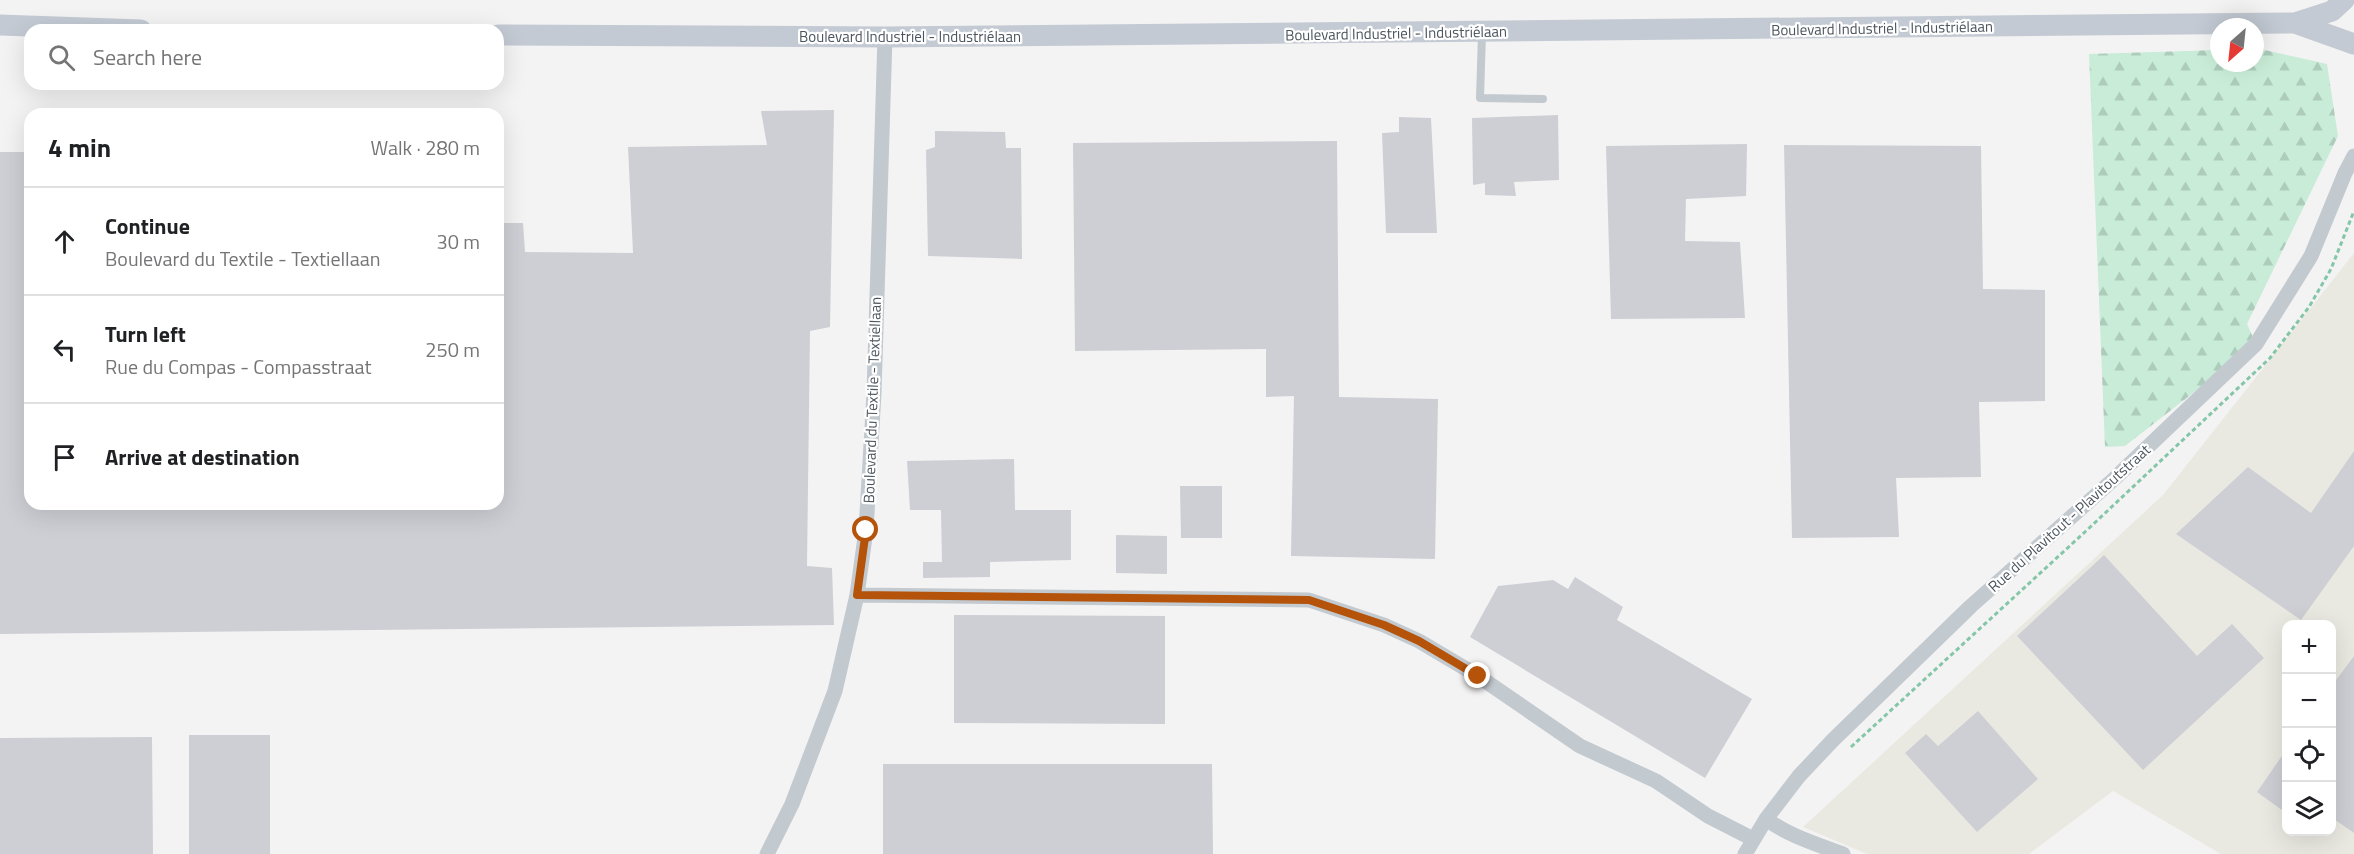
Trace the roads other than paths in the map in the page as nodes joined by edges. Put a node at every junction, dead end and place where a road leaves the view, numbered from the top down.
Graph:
1 (2344, 0) edge
2 (2295, 23) junction
3 (0, 25) edge
4 (24, 26) edge
5 (1482, 32) junction
6 (504, 35) edge
7 (885, 37) junction
8 (2354, 44) edge
9 (1544, 99) dead end
10 (2354, 156) edge
11 (857, 595) junction
12 (1766, 819) junction
13 (1753, 839) junction
14 (767, 854) edge
15 (1745, 854) edge
16 (1842, 854) edge

1 - 2 main road, Boulevard Industriel - Industriélaan
2 - 5 main road, Boulevard Industriel - Industriélaan
2 - 8 main road, Boulevard Industriel - Industriélaan
3 - 4 main road
5 - 7 main road, Boulevard Industriel - Industriélaan
5 - 9 lane
6 - 7 main road, Boulevard Industriel - Industriélaan
7 - 11 street, Boulevard du Textile - Textiellaan
10 - 12 street, Rue du Plavitout - Plavitoutstraat
11 - 13 street
11 - 14 street, Boulevard du Textile - Textiellaan
12 - 13 street, Rue du Plavitout - Plavitoutstraat
12 - 16 street
13 - 15 street, Rue du Plavitout - Plavitoutstraat

